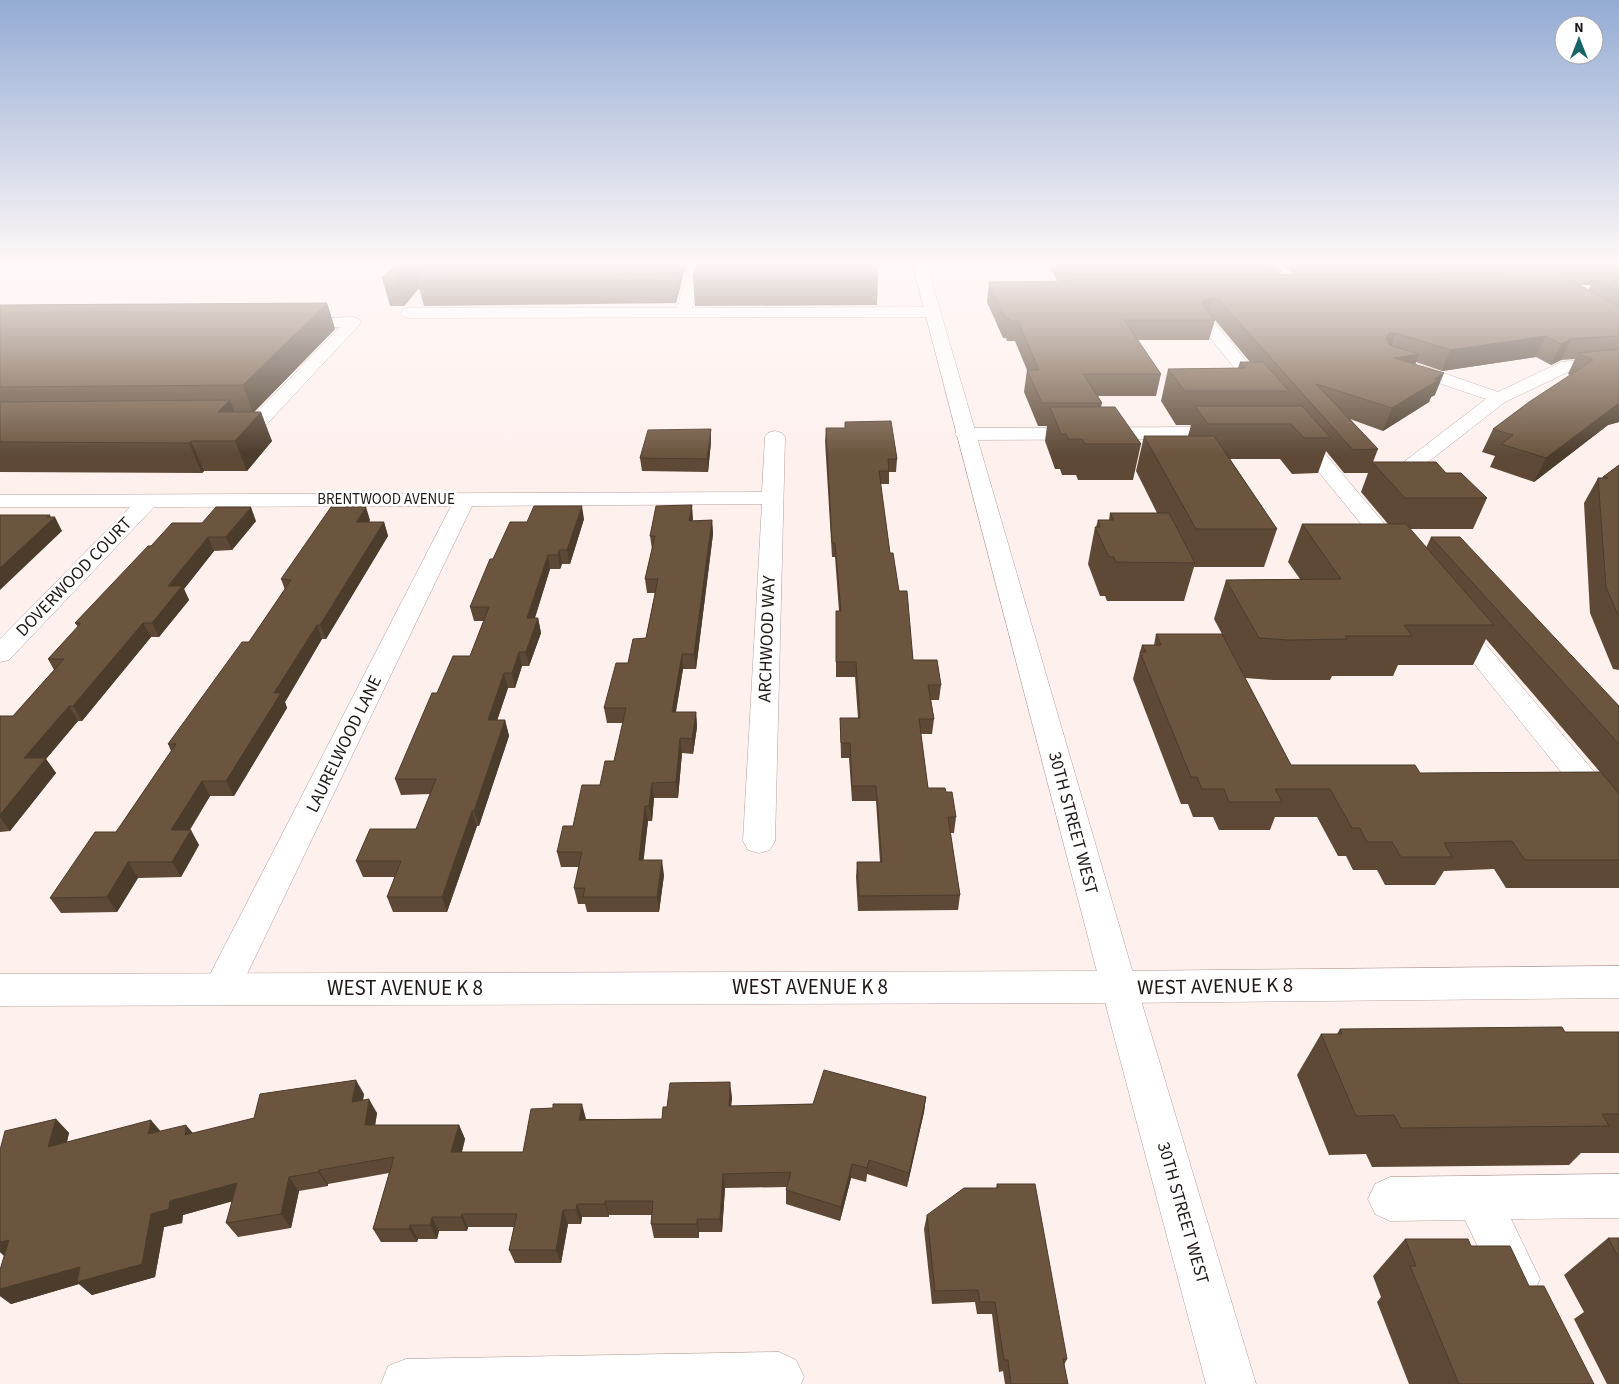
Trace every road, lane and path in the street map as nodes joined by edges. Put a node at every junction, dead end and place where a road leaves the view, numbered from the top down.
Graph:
1 (349, 327) edge
2 (935, 327) edge
3 (1209, 327) edge
4 (1388, 360) edge
5 (1619, 362) edge
6 (1499, 398) junction
7 (1273, 403) edge
8 (209, 421) edge
9 (1286, 427) edge
10 (1248, 432) edge
11 (965, 434) junction
12 (775, 437) dead end
13 (1412, 465) edge
14 (465, 498) junction
15 (773, 498) junction
16 (149, 500) junction
17 (0, 501) edge
18 (1410, 570) edge
19 (1442, 608) edge
20 (0, 654) edge
21 (1619, 822) edge
22 (759, 841) dead end
23 (1619, 982) edge
24 (1119, 987) junction
25 (222, 988) junction
26 (0, 990) edge
27 (1619, 1196) edge
28 (1390, 1198) dead end
29 (1477, 1198) junction
30 (1534, 1313) edge
31 (779, 1377) dead end
32 (406, 1384) edge
33 (1231, 1384) edge

1 - 8 street
2 - 11 street, 30TH STREET WEST
3 - 7 street
4 - 6 street
5 - 6 street
6 - 13 street
9 - 18 street
10 - 11 street
11 - 24 street, 30TH STREET WEST
12 - 15 street, ARCHWOOD WAY
14 - 15 street, BRENTWOOD AVENUE
14 - 16 street, BRENTWOOD AVENUE
14 - 25 street, LAURELWOOD LANE
15 - 22 street, ARCHWOOD WAY
16 - 17 street, BRENTWOOD AVENUE
16 - 20 street, DOVERWOOD COURT
19 - 21 street
23 - 24 street, WEST AVENUE K 8
24 - 25 street, WEST AVENUE K 8
24 - 33 street, 30TH STREET WEST
25 - 26 street, WEST AVENUE K 8
27 - 29 street
28 - 29 street
29 - 30 street
31 - 32 street

